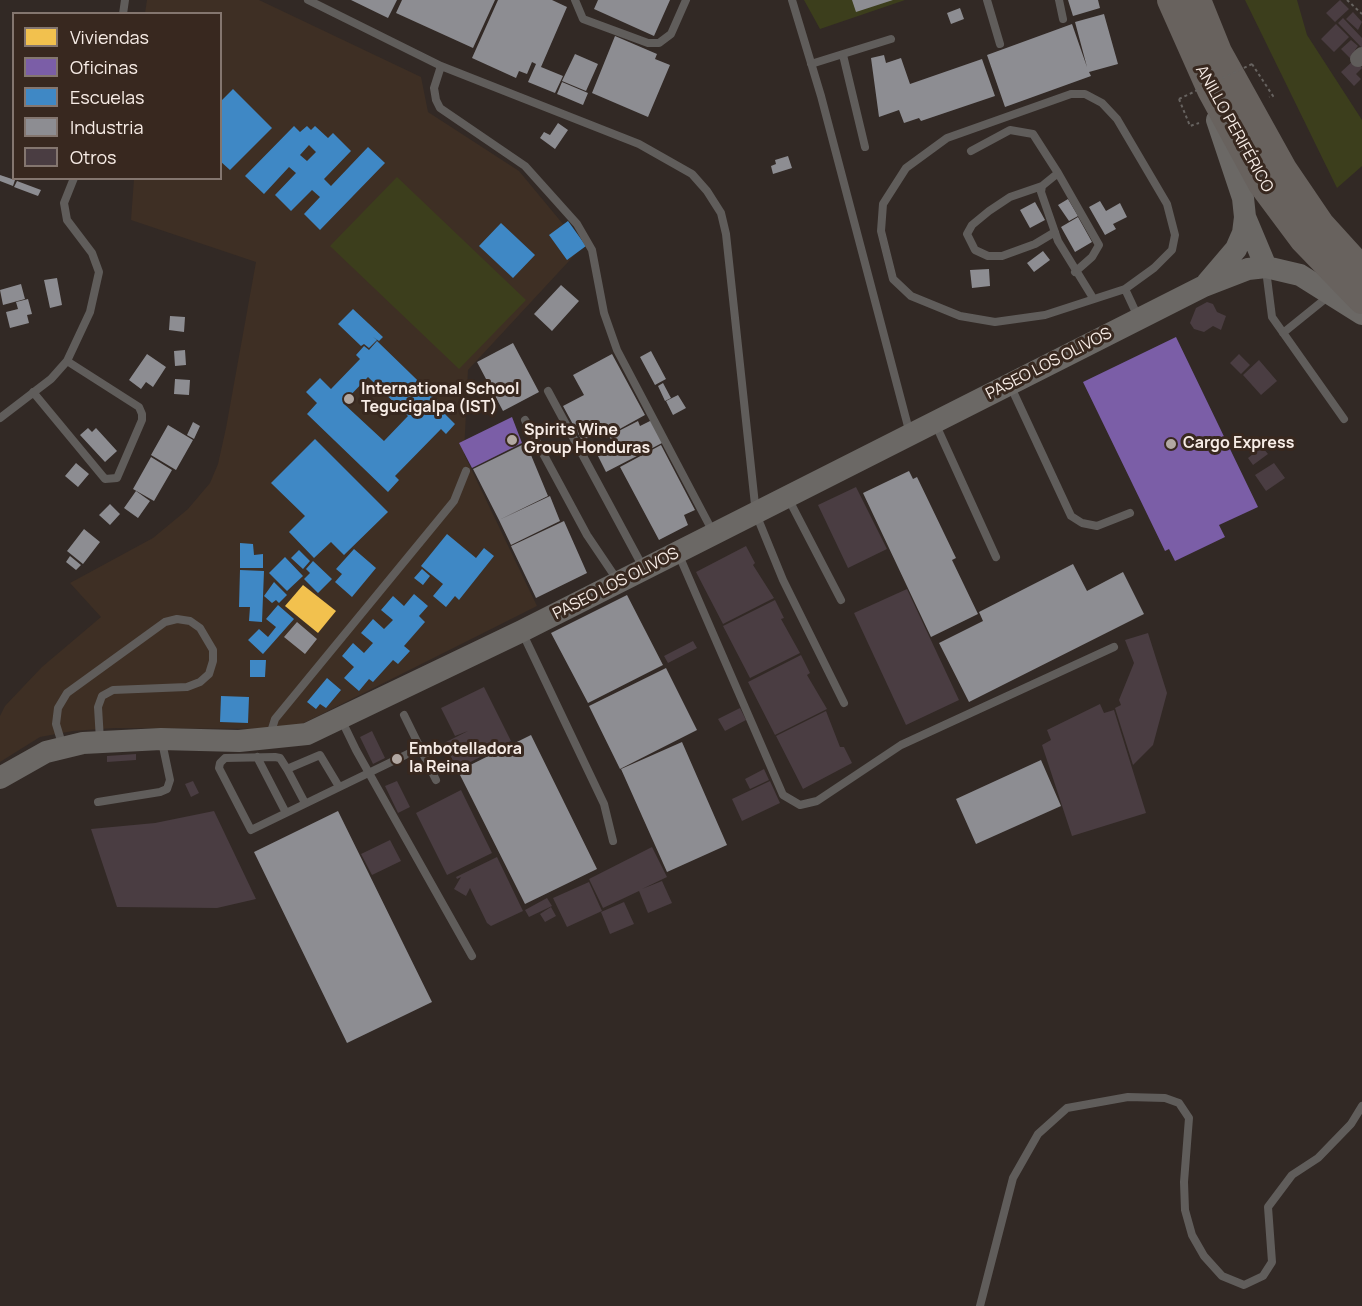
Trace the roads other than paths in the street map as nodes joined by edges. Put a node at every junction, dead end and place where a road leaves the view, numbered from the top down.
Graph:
1 (308, 0) edge
2 (575, 0) edge
3 (686, 0) edge
4 (792, 0) edge
5 (987, 0) edge
6 (1059, 0) edge
7 (1171, 0) edge
8 (1197, 0) edge
9 (1063, 19) dead end
10 (891, 39) dead end
11 (1000, 44) dead end
12 (843, 55) junction
13 (811, 64) junction
14 (441, 66) junction
15 (1211, 90) junction
16 (865, 147) dead end
17 (971, 151) dead end
18 (1058, 173) junction
19 (73, 180) edge
20 (1042, 186) junction
21 (1245, 217) junction
22 (1055, 232) junction
23 (1266, 267) junction
24 (1362, 270) edge
25 (1075, 272) junction
26 (1204, 286) junction
27 (1125, 289) junction
28 (1330, 295) junction
29 (1093, 298) junction
30 (1362, 300) edge
31 (1362, 314) edge
32 (1139, 319) junction
33 (1284, 333) junction
34 (67, 362) junction
35 (1009, 385) junction
36 (548, 391) dead end
37 (33, 392) junction
38 (0, 418) edge
39 (1344, 419) dead end
40 (525, 420) dead end
41 (935, 422) junction
42 (910, 435) junction
43 (466, 471) dead end
44 (788, 498) junction
45 (1130, 513) dead end
46 (756, 514) junction
47 (715, 534) junction
48 (678, 553) junction
49 (996, 557) dead end
50 (645, 569) junction
51 (619, 582) junction
52 (841, 600) dead end
53 (522, 631) junction
54 (1114, 647) dead end
55 (844, 703) dead end
56 (404, 715) dead end
57 (341, 718) junction
58 (161, 739) junction
59 (100, 741) junction
60 (63, 748) junction
61 (263, 748) junction
62 (420, 748) junction
63 (287, 769) junction
64 (369, 772) junction
65 (0, 778) edge
66 (436, 780) dead end
67 (338, 785) junction
68 (98, 802) dead end
69 (305, 803) junction
70 (286, 813) junction
71 (613, 841) dead end
72 (472, 956) dead end
73 (1362, 1106) edge
74 (980, 1306) edge

1 - 14 lane
2 - 3 lane
4 - 13 lane
5 - 11 lane
6 - 9 lane
7 - 15 highway, ANILLO PERIFÉRICO
8 - 24 highway, ANILLO PERIFÉRICO
10 - 12 lane
12 - 13 lane
12 - 16 lane
13 - 42 lane
14 - 46 lane
14 - 47 lane
15 - 21 street, PASEO LOS OLIVOS
15 - 30 highway, ANILLO PERIFÉRICO
17 - 18 lane
18 - 20 lane
18 - 25 lane
19 - 34 lane
20 - 22 lane
20 - 22 lane
21 - 23 street
21 - 26 street, PASEO LOS OLIVOS
22 - 25 lane
23 - 26 street, PASEO LOS OLIVOS
23 - 28 street, PASEO LOS OLIVOS
23 - 33 lane
25 - 29 lane
26 - 32 street, PASEO LOS OLIVOS
27 - 29 lane
27 - 29 lane
27 - 32 lane
28 - 31 street, PASEO LOS OLIVOS
28 - 33 lane
32 - 35 street, PASEO LOS OLIVOS
33 - 39 lane
34 - 37 lane
34 - 37 lane
35 - 41 street, PASEO LOS OLIVOS
35 - 45 lane
36 - 50 lane
37 - 38 lane
40 - 51 lane
41 - 42 street, PASEO LOS OLIVOS
41 - 49 lane
42 - 44 street, PASEO LOS OLIVOS
43 - 61 lane
44 - 46 street, PASEO LOS OLIVOS
44 - 52 lane
46 - 47 street, PASEO LOS OLIVOS
46 - 55 lane
47 - 48 street, PASEO LOS OLIVOS
48 - 50 street, PASEO LOS OLIVOS
48 - 54 lane
50 - 51 street, PASEO LOS OLIVOS
51 - 53 street, PASEO LOS OLIVOS
53 - 57 street, PASEO LOS OLIVOS
53 - 71 lane
56 - 62 lane
57 - 61 street, PASEO LOS OLIVOS
57 - 64 lane
58 - 59 street, PASEO LOS OLIVOS
58 - 61 street, PASEO LOS OLIVOS
58 - 68 lane
59 - 60 street, PASEO LOS OLIVOS
59 - 60 lane
60 - 65 street, PASEO LOS OLIVOS
61 - 63 lane
61 - 70 lane
61 - 70 lane
62 - 64 lane
62 - 66 lane
63 - 67 lane
63 - 69 lane
64 - 67 lane
64 - 72 lane
67 - 69 lane
69 - 70 lane
73 - 74 lane

